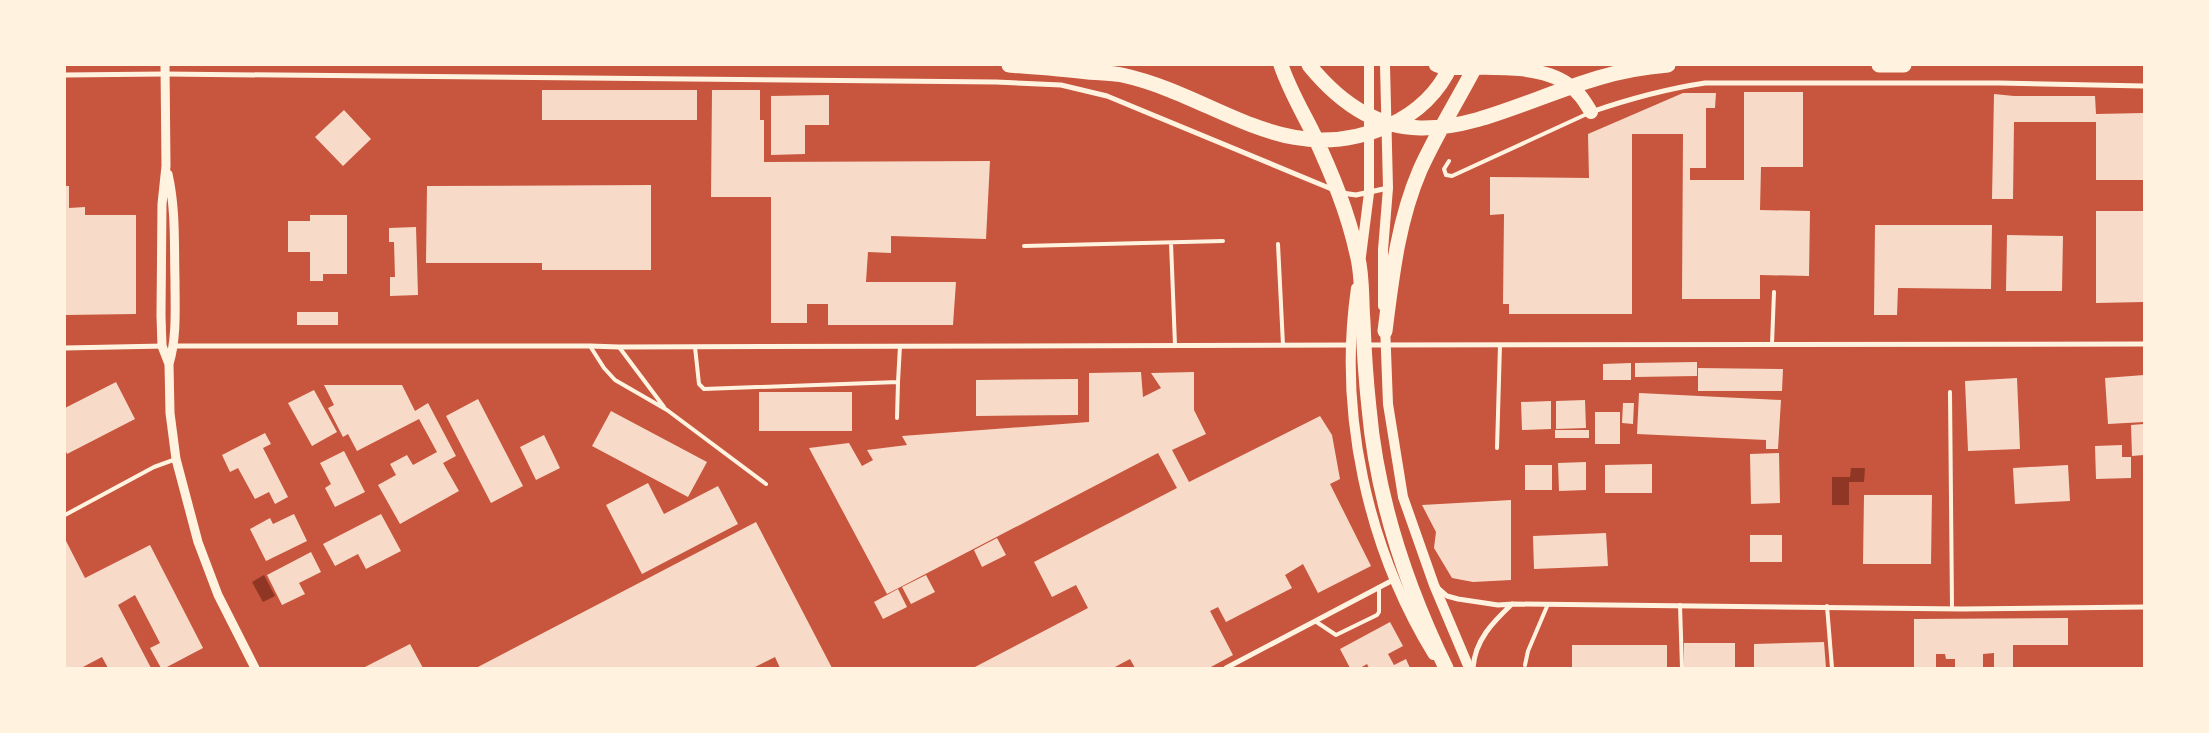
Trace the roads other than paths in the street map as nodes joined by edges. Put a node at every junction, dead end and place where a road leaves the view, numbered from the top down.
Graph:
1 (1009, 65) edge
2 (1281, 65) edge
3 (1309, 65) edge
4 (1369, 65) edge
5 (1385, 65) edge
6 (1436, 65) edge
7 (1451, 65) edge
8 (1476, 65) edge
9 (1668, 65) edge
10 (1879, 65) edge
11 (1890, 65) edge
12 (1904, 65) edge
13 (165, 70) edge
14 (65, 75) edge
15 (2144, 86) edge
16 (1591, 112) junction
17 (1449, 161) dead end
18 (166, 166) junction
19 (1388, 188) junction
20 (1369, 192) junction
21 (1223, 241) dead end
22 (1170, 242) junction
23 (1278, 244) dead end
24 (1024, 246) dead end
25 (1774, 292) dead end
26 (1385, 338) junction
27 (1772, 344) junction
28 (2144, 344) edge
29 (1175, 345) junction
30 (1283, 345) junction
31 (1350, 345) junction
32 (1500, 345) junction
33 (162, 346) junction
34 (174, 346) junction
35 (590, 346) junction
36 (900, 346) junction
37 (619, 347) junction
38 (695, 347) junction
39 (65, 348) edge
40 (169, 364) junction
41 (898, 382) junction
42 (1950, 392) dead end
43 (1352, 402) junction
44 (1370, 403) dead end
45 (667, 410) junction
46 (897, 418) dead end
47 (1497, 448) dead end
48 (176, 459) junction
49 (766, 484) dead end
50 (65, 515) edge
51 (1395, 579) junction
52 (1434, 585) junction
53 (1379, 588) junction
54 (1513, 604) junction
55 (1548, 604) junction
56 (1680, 605) junction
57 (1827, 606) junction
58 (2144, 607) edge
59 (1952, 608) junction
60 (1315, 621) junction
61 (1525, 665) dead end
62 (255, 668) edge
63 (1226, 668) edge
64 (1441, 668) edge
65 (1446, 668) edge
66 (1471, 668) edge
67 (1682, 668) edge
68 (1832, 668) edge

1 - 7 highway
2 - 65 highway
3 - 9 highway
4 - 20 main road
5 - 19 main road
6 - 16 highway
8 - 26 highway
10 - 11 highway
11 - 12 highway
13 - 14 street
13 - 18 street
13 - 20 street
15 - 16 street
16 - 17 lane
18 - 33 street
18 - 34 street
19 - 20 street
19 - 26 main road
20 - 31 main road
21 - 22 lane
22 - 24 lane
22 - 29 lane
23 - 30 lane
25 - 27 lane
26 - 31 street
26 - 32 street
26 - 52 main road
27 - 28 street
27 - 32 street
29 - 30 street
29 - 36 street
30 - 31 street
31 - 43 main road
32 - 47 lane
33 - 34 street
33 - 39 street
33 - 40 street
34 - 35 street
34 - 40 street
35 - 37 street
35 - 45 lane
36 - 38 street
36 - 41 lane
37 - 38 street
37 - 45 lane
38 - 41 lane
40 - 48 street
41 - 46 lane
42 - 59 lane
43 - 44 lane
43 - 51 main road
45 - 49 lane
48 - 50 lane
48 - 62 street
51 - 53 street
51 - 64 main road
52 - 54 street
52 - 66 main road
53 - 60 street
53 - 60 lane
54 - 55 street
54 - 66 street
55 - 56 street
55 - 61 lane
56 - 57 street
56 - 67 lane
57 - 59 street
57 - 68 lane
58 - 59 street
60 - 63 street

